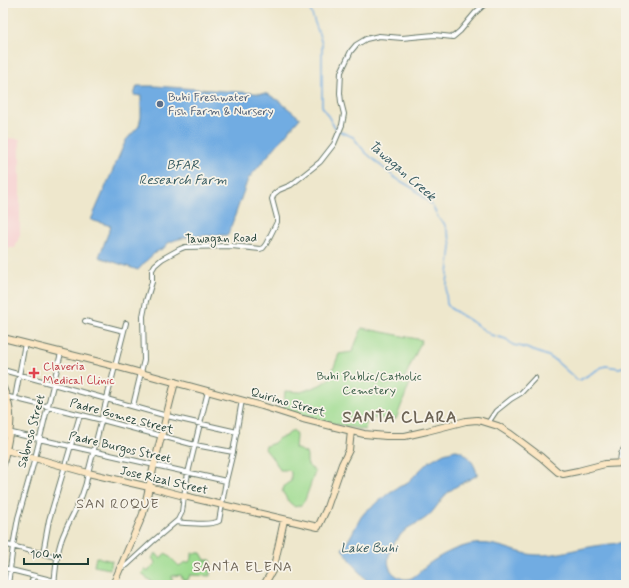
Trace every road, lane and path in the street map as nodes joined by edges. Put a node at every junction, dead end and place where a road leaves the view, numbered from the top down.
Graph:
1 (486, 3) edge
2 (85, 321) dead end
3 (126, 323) dead end
4 (124, 330) junction
5 (3, 338) edge
6 (25, 343) junction
7 (61, 353) junction
8 (115, 366) junction
9 (3, 370) edge
10 (142, 373) junction
11 (19, 375) junction
12 (535, 378) dead end
13 (175, 382) junction
14 (53, 384) junction
15 (3, 388) edge
16 (208, 391) junction
17 (5, 396) edge
18 (15, 398) junction
19 (107, 399) junction
20 (242, 400) junction
21 (48, 406) junction
22 (133, 406) junction
23 (80, 415) junction
24 (167, 416) junction
25 (102, 420) junction
26 (200, 423) junction
27 (488, 423) junction
28 (351, 431) junction
29 (6, 432) edge
30 (237, 432) junction
31 (161, 436) junction
32 (39, 439) junction
33 (195, 445) junction
34 (70, 447) junction
35 (626, 447) edge
36 (4, 450) edge
37 (94, 451) junction
38 (233, 452) junction
39 (35, 458) junction
40 (623, 463) edge
41 (3, 464) edge
42 (154, 465) junction
43 (64, 467) junction
44 (88, 473) junction
45 (188, 473) junction
46 (226, 481) junction
47 (149, 487) junction
48 (184, 496) junction
49 (222, 504) junction
50 (284, 520) junction
51 (176, 522) junction
52 (3, 544) edge
53 (13, 546) junction
54 (43, 553) junction
55 (57, 557) junction
56 (3, 568) edge
57 (121, 569) junction
58 (11, 570) junction
59 (33, 576) junction
60 (54, 583) edge
61 (8, 585) edge
62 (31, 585) edge
63 (114, 585) edge
64 (264, 585) edge

1 - 10 street, Tawagan Road
2 - 4 street
3 - 4 street
4 - 8 street
5 - 6 street, Quirino Street
6 - 7 street, Quirino Street
6 - 11 street
7 - 8 street, Quirino Street
7 - 14 street, Sabroso Street
8 - 10 street, Quirino Street
8 - 19 street
9 - 11 street
10 - 13 street, Quirino Street
10 - 22 street, Tawagan Road
11 - 14 street
11 - 18 street
12 - 27 street
13 - 16 street, Quirino Street
13 - 24 street
14 - 19 street
14 - 21 street, Sabroso Street
15 - 17 street
16 - 20 street, Quirino Street
16 - 26 street
17 - 18 street, Padre Gomez Street
17 - 29 street
18 - 21 street, Padre Gomez Street
19 - 22 street
19 - 25 street
20 - 28 street, Quirino Street
20 - 30 street
21 - 23 street, Padre Gomez Street
21 - 32 street, Sabroso Street
22 - 24 street
23 - 25 street, Padre Gomez Street
23 - 34 street
24 - 26 street
24 - 31 street
25 - 31 street, Padre Gomez Street
25 - 37 street
26 - 30 street
26 - 33 street
27 - 28 street, Quirino Street
27 - 40 street, Quirino Street
28 - 50 street, Jose Rizal Street
29 - 32 street, Padre Burgos Street
29 - 36 street
30 - 38 street
31 - 33 street, Padre Gomez Street
31 - 42 street
32 - 34 street, Padre Burgos Street
32 - 39 street, Sabroso Street
33 - 38 street, Padre Gomez Street
33 - 45 street
34 - 37 street, Padre Burgos Street
34 - 43 street
35 - 40 street
36 - 39 street, Jose Rizal Street
36 - 41 street
37 - 42 street, Padre Burgos Street
37 - 44 street
38 - 46 street
39 - 43 street, Jose Rizal Street
39 - 53 street, Sabroso Street
42 - 45 street, Padre Burgos Street
42 - 47 street
43 - 44 street, Jose Rizal Street
43 - 54 street
44 - 47 street, Jose Rizal Street
44 - 55 street
45 - 46 street, Padre Burgos Street
45 - 48 street
46 - 49 street
47 - 48 street, Jose Rizal Street
47 - 57 street
48 - 49 street, Jose Rizal Street
48 - 51 street
49 - 50 street, Jose Rizal Street
49 - 51 street
50 - 64 street
51 - 57 street
52 - 53 street
53 - 54 street
53 - 58 street, Sabroso Street
54 - 55 street
55 - 60 street
56 - 58 street
57 - 63 street
58 - 59 street
58 - 61 street, Sabroso Street
59 - 60 street
59 - 62 street

